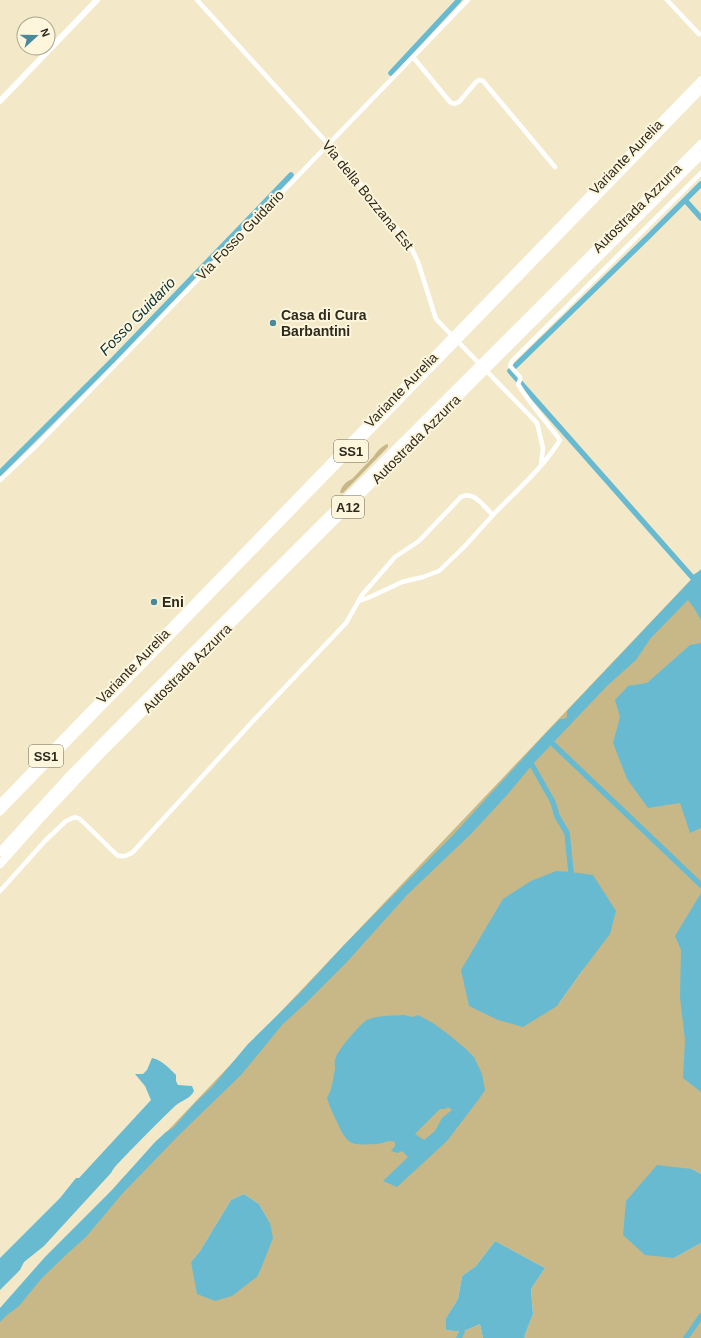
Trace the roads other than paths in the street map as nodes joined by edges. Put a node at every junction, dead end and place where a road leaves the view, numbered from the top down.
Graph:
1 (97, 0) edge
2 (197, 0) edge
3 (468, 0) edge
4 (667, 0) edge
5 (699, 34) dead end
6 (413, 57) junction
7 (701, 80) edge
8 (701, 90) edge
9 (0, 101) edge
10 (328, 144) junction
11 (701, 144) edge
12 (701, 155) edge
13 (555, 167) dead end
14 (701, 173) edge
15 (541, 466) junction
16 (0, 480) edge
17 (493, 515) junction
18 (359, 601) junction
19 (0, 803) edge
20 (0, 812) edge
21 (0, 852) edge
22 (0, 864) edge
23 (0, 891) edge

1 - 9 main road
2 - 10 street, Via della Bozzana Est
3 - 6 street, Via Fosso Guidario
4 - 5 street
6 - 10 street, Via Fosso Guidario
6 - 13 street
7 - 19 highway, Variante Aurelia / SS1
8 - 20 highway, Variante Aurelia / SS1
10 - 15 street, Via della Bozzana Est
10 - 16 street, Via Fosso Guidario
11 - 21 highway, Autostrada Azzurra / A12
12 - 22 highway, Autostrada Azzurra / A12
14 - 15 street
15 - 17 street
17 - 18 street
17 - 18 street
18 - 23 street

